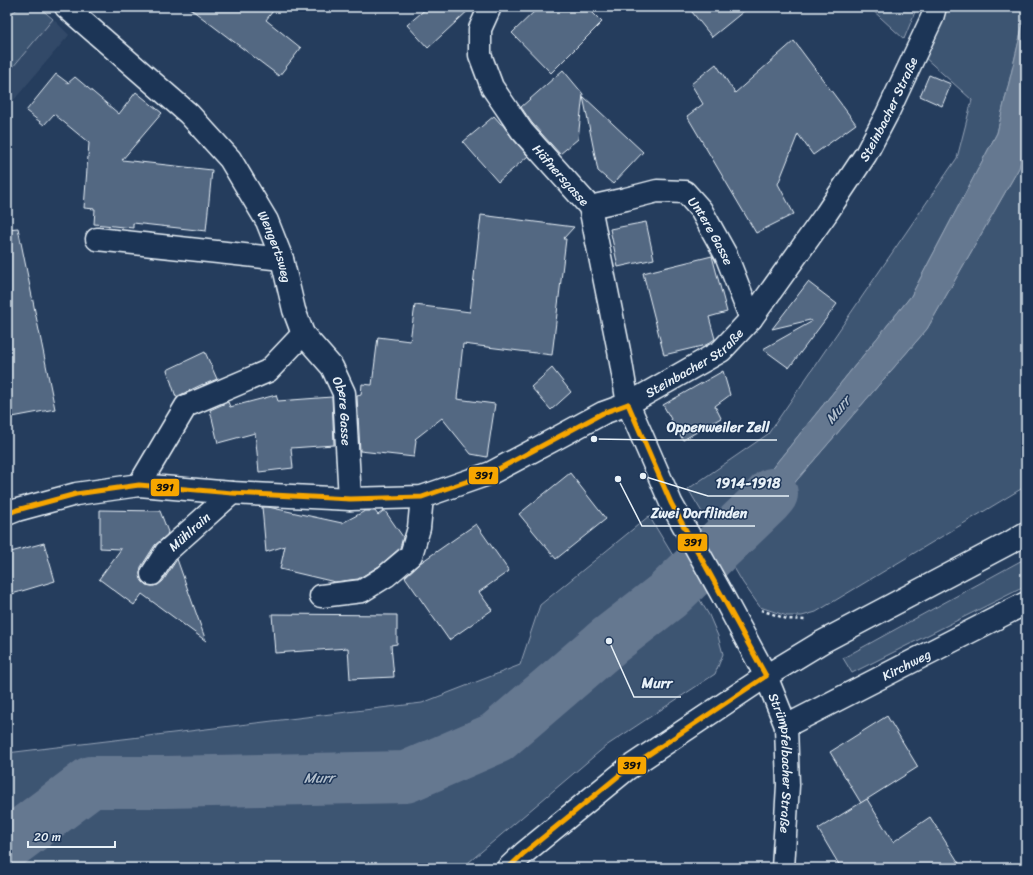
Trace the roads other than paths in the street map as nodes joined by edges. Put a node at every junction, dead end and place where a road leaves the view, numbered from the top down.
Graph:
1 (66, 7) edge
2 (935, 7) edge
3 (489, 8) edge
4 (590, 207) junction
5 (97, 239) dead end
6 (282, 259) junction
7 (751, 319) junction
8 (303, 334) junction
9 (628, 404) junction
10 (139, 485) junction
11 (232, 493) junction
12 (422, 497) junction
13 (350, 499) junction
14 (7, 514) edge
15 (1026, 533) edge
16 (152, 574) dead end
17 (321, 596) dead end
18 (1026, 603) edge
19 (766, 676) junction
20 (786, 726) junction
21 (508, 868) edge
22 (783, 868) edge

1 - 6 street, Wengertsweg
2 - 7 street, Steinbacher Straße
3 - 4 street, Häfnersgasse
4 - 7 street, Untere Gasse
4 - 9 street, Häfnersgasse
5 - 6 street
6 - 8 street, Wengertsweg
7 - 9 street, Steinbacher Straße
8 - 10 street
8 - 13 street, Obere Gasse
9 - 12 street, Steinbacher Straße
9 - 19 street, Strümpfelbacher Straße
10 - 11 street, Steinbacher Straße
10 - 14 street, Steinbacher Straße
11 - 13 street, Steinbacher Straße
11 - 16 street, Mühlrain
12 - 13 street, Steinbacher Straße
12 - 17 street
15 - 19 street
18 - 20 street, Kirchweg
19 - 20 street, Strümpfelbacher Straße
19 - 21 street
20 - 22 street, Strümpfelbacher Straße

